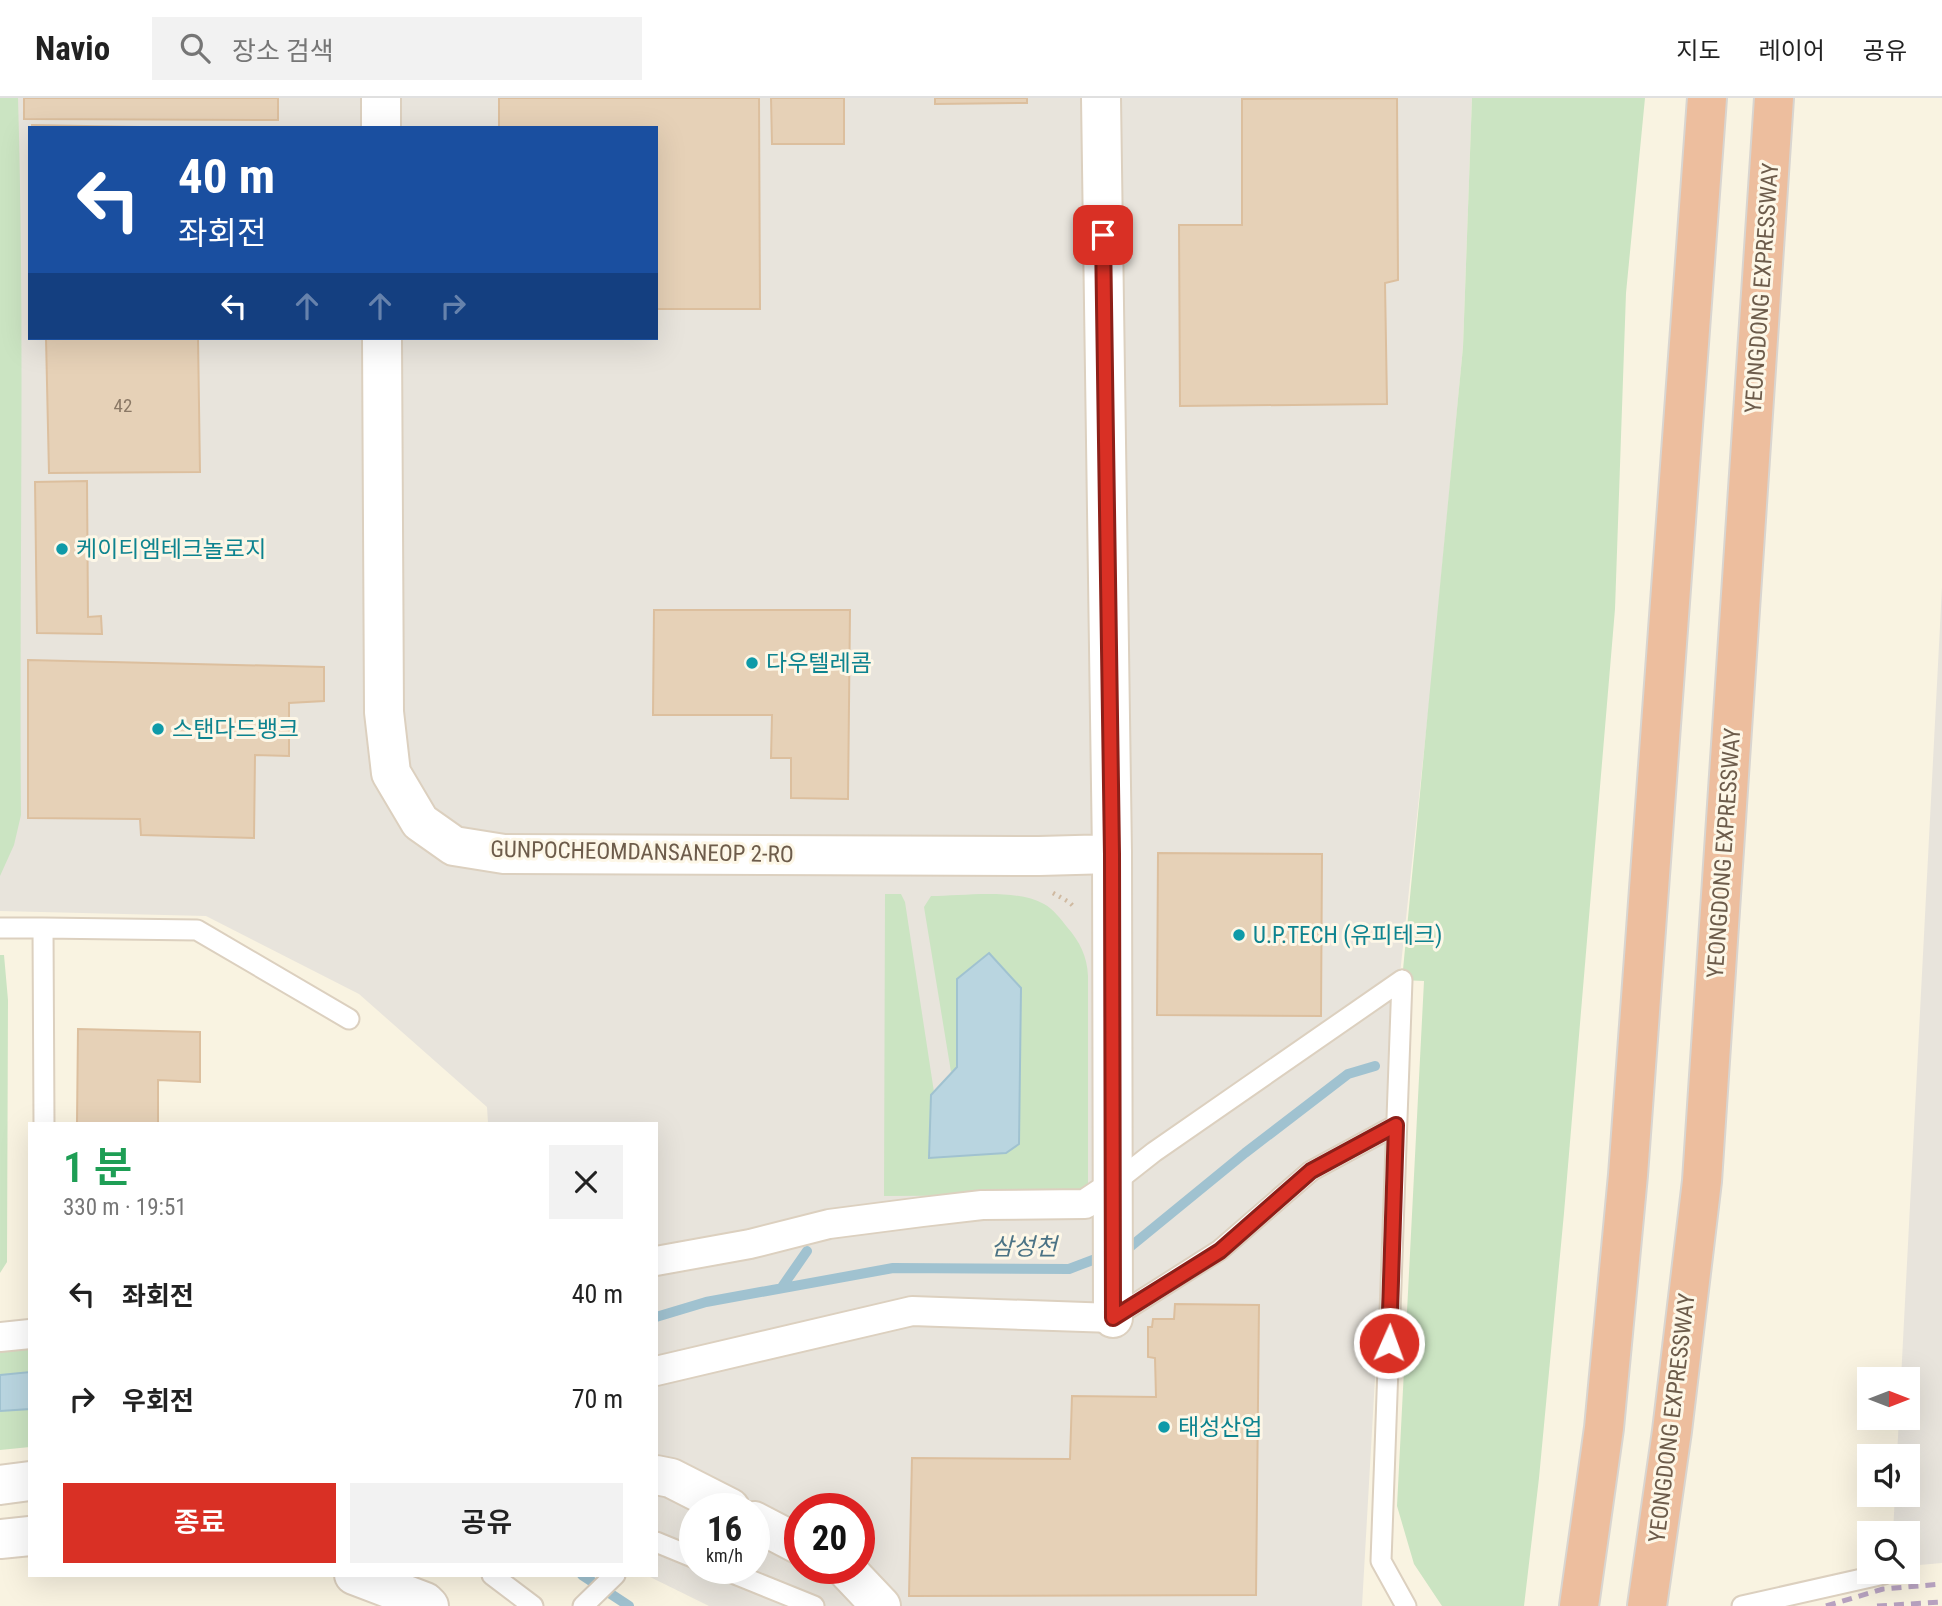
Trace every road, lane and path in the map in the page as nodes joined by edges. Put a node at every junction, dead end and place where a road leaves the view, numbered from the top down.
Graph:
1 (381, 98) edge
2 (1101, 98) edge
3 (1707, 98) edge
4 (1774, 98) edge
5 (381, 126) edge
6 (382, 340) edge
7 (1112, 854) junction
8 (1050, 892) dead end
9 (1079, 914) dead end
10 (0, 928) edge
11 (43, 928) junction
12 (349, 1019) dead end
13 (44, 1122) edge
14 (1396, 1125) junction
15 (1112, 1186) junction
16 (658, 1261) edge
17 (1113, 1318) junction
18 (28, 1334) edge
19 (0, 1337) edge
20 (658, 1371) edge
21 (28, 1465) edge
22 (0, 1468) edge
23 (658, 1475) edge
24 (28, 1481) edge
25 (0, 1485) edge
26 (700, 1493) edge
27 (28, 1536) edge
28 (0, 1539) edge
29 (658, 1543) edge
30 (679, 1551) edge
31 (359, 1577) edge
32 (495, 1577) edge
33 (613, 1577) edge
34 (1857, 1580) edge
35 (760, 1584) edge
36 (860, 1584) edge
37 (429, 1606) edge
38 (533, 1606) edge
39 (583, 1606) edge
40 (814, 1606) edge
41 (881, 1606) edge
42 (1406, 1606) edge
43 (1579, 1606) edge
44 (1647, 1606) edge
45 (1742, 1606) edge

1 - 5 street
2 - 7 street
3 - 43 highway
4 - 44 highway, YEONGDONG EXPRESSWAY
6 - 7 street, GUNPOCHEOMDANSANEOP 2-RO
7 - 15 street
8 - 9 path
10 - 11 lane
11 - 12 lane
11 - 13 lane
14 - 15 lane
14 - 17 lane
14 - 42 lane
15 - 16 street
15 - 17 street
17 - 20 street
18 - 19 street
21 - 22 lane
23 - 26 street
24 - 25 street
27 - 28 street
29 - 30 lane
31 - 37 street
32 - 38 lane
33 - 39 lane
34 - 45 lane
35 - 40 lane
36 - 41 street

